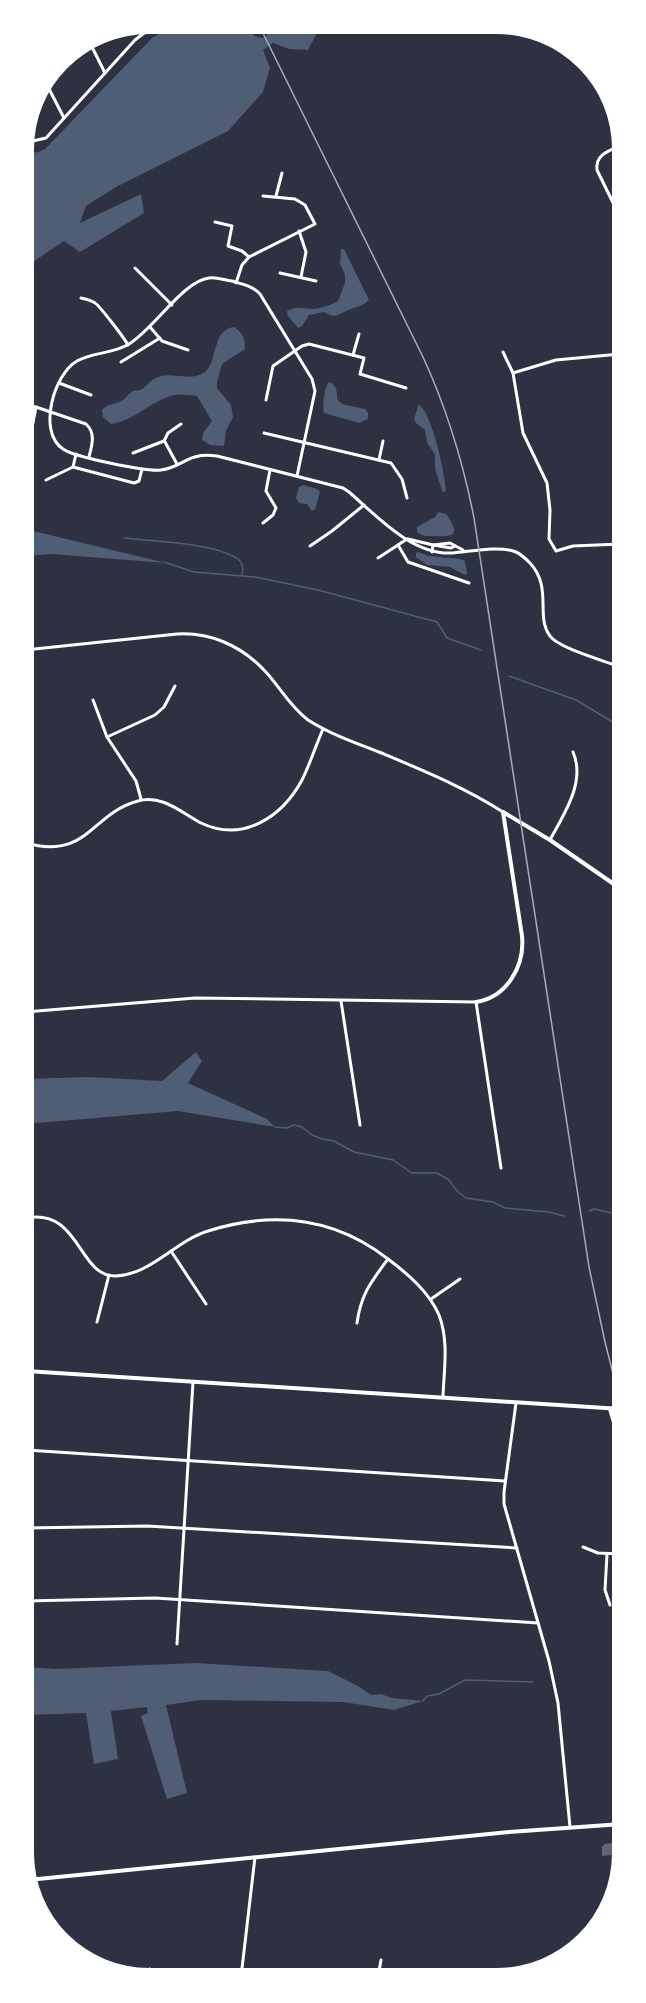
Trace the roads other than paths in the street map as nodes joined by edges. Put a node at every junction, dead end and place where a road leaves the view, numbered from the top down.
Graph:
1 (139, 35) edge
2 (93, 49) edge
3 (105, 73) junction
4 (50, 92) edge
5 (64, 118) junction
6 (35, 140) edge
7 (612, 150) edge
8 (282, 173) dead end
9 (263, 196) dead end
10 (276, 196) junction
11 (612, 201) edge
12 (215, 222) dead end
13 (299, 231) junction
14 (249, 257) junction
15 (135, 268) dead end
16 (280, 273) dead end
17 (301, 277) junction
18 (316, 281) dead end
19 (236, 283) junction
20 (81, 298) dead end
21 (172, 304) junction
22 (150, 327) junction
23 (359, 334) dead end
24 (160, 338) junction
25 (128, 345) junction
26 (188, 350) dead end
27 (295, 351) junction
28 (503, 352) dead end
29 (353, 355) junction
30 (612, 355) edge
31 (121, 362) dead end
32 (513, 373) junction
33 (59, 383) junction
34 (406, 388) dead end
35 (91, 395) dead end
36 (266, 400) dead end
37 (36, 407) joint
38 (51, 412) junction
39 (35, 413) edge
40 (181, 424) dead end
41 (264, 433) dead end
42 (165, 441) junction
43 (383, 441) dead end
44 (305, 442) junction
45 (133, 453) dead end
46 (76, 454) junction
47 (90, 457) junction
48 (379, 460) junction
49 (177, 464) junction
50 (73, 467) junction
51 (142, 469) junction
52 (270, 470) junction
53 (297, 476) junction
54 (46, 480) dead end
55 (406, 498) dead end
56 (364, 505) junction
57 (262, 523) dead end
58 (407, 539) junction
59 (612, 544) edge
60 (398, 545) junction
61 (433, 545) junction
62 (310, 546) dead end
63 (464, 550) junction
64 (432, 552) junction
65 (378, 558) dead end
66 (469, 583) dead end
67 (35, 649) edge
68 (612, 664) edge
69 (175, 687) dead end
70 (93, 700) dead end
71 (322, 729) junction
72 (107, 737) junction
73 (573, 753) dead end
74 (141, 800) junction
75 (503, 812) junction
76 (550, 840) junction
77 (35, 845) edge
78 (612, 882) edge
79 (341, 1001) junction
80 (476, 1002) junction
81 (34, 1011) edge
82 (360, 1125) dead end
83 (501, 1168) dead end
84 (34, 1217) edge
85 (171, 1251) junction
86 (388, 1259) junction
87 (109, 1275) junction
88 (460, 1279) dead end
89 (431, 1299) junction
90 (206, 1304) dead end
91 (97, 1322) dead end
92 (357, 1323) dead end
93 (34, 1372) edge
94 (193, 1382) junction
95 (443, 1396) junction
96 (516, 1402) junction
97 (610, 1409) joint
98 (611, 1413) edge
99 (34, 1451) edge
100 (188, 1460) junction
101 (505, 1481) junction
102 (183, 1527) junction
103 (34, 1528) edge
104 (583, 1547) dead end
105 (517, 1548) junction
106 (607, 1554) junction
107 (611, 1554) edge
108 (178, 1600) junction
109 (34, 1601) edge
110 (610, 1605) dead end
111 (538, 1623) junction
112 (177, 1644) dead end
113 (611, 1825) edge
114 (570, 1827) junction
115 (255, 1857) junction
116 (37, 1879) edge
117 (381, 1960) dead end
118 (242, 1968) edge
119 (380, 1968) edge

1 - 3 street
2 - 3 street
3 - 5 street
4 - 5 street
5 - 6 street
7 - 11 street
8 - 10 street
9 - 10 street
10 - 13 street
12 - 14 street
13 - 14 street
13 - 17 street
14 - 19 street
15 - 21 street
16 - 17 street
17 - 18 street
19 - 21 street
19 - 27 street
20 - 25 street
21 - 22 street
22 - 24 street
22 - 25 street
23 - 29 street
24 - 26 street
24 - 31 street
25 - 33 street
27 - 29 street
27 - 36 street
27 - 44 street
28 - 32 street
29 - 34 street
30 - 32 street
32 - 59 street
33 - 35 street
33 - 38 street
37 - 38 street
37 - 39 street
38 - 46 street
38 - 47 street
40 - 42 street
41 - 44 street
42 - 45 street
42 - 49 street
43 - 48 street
44 - 48 street
44 - 53 street
46 - 47 street
46 - 50 street
47 - 51 street
48 - 55 street
49 - 51 street
49 - 52 street
50 - 51 street
50 - 54 street
52 - 53 street
52 - 57 street
53 - 56 street
56 - 58 street
56 - 62 street
58 - 60 street
58 - 61 street
58 - 64 street
60 - 65 street
60 - 66 street
61 - 63 street
61 - 64 street
63 - 64 street
63 - 68 street
67 - 71 street
69 - 72 street
70 - 72 street
71 - 74 street
71 - 75 street
72 - 74 street
73 - 76 street
74 - 77 street
75 - 76 street
75 - 80 street
76 - 78 street
79 - 80 street
79 - 81 street
79 - 82 street
80 - 83 street
84 - 87 street
85 - 86 street
85 - 87 street
85 - 90 street
86 - 89 street
86 - 92 street
87 - 91 street
88 - 89 street
89 - 95 street
93 - 94 street
94 - 95 street
94 - 100 street
95 - 96 street
96 - 97 street
96 - 101 street
97 - 98 street
99 - 100 street
100 - 101 street
100 - 102 street
101 - 105 street
102 - 103 street
102 - 105 street
102 - 108 street
104 - 106 street
105 - 111 street
106 - 107 street
106 - 110 street
108 - 109 street
108 - 111 street
108 - 112 street
111 - 114 street
113 - 114 street
114 - 115 street
115 - 116 street
115 - 118 street
117 - 119 street

